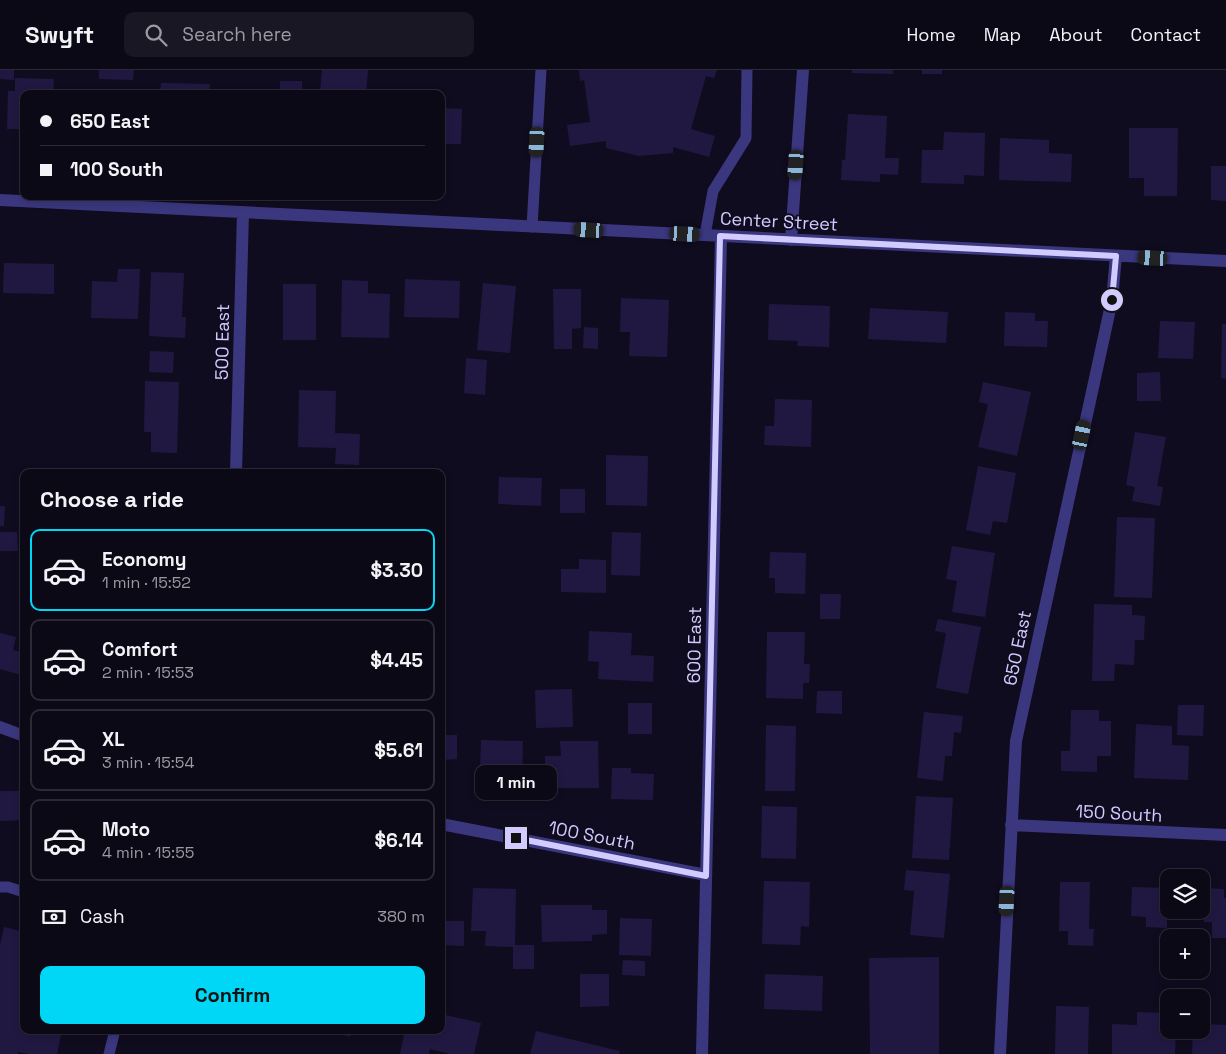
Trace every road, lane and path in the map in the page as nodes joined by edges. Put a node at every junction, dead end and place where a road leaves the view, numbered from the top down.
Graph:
1 (541, 70) edge
2 (747, 70) edge
3 (803, 70) edge
4 (0, 200) edge
5 (243, 212) junction
6 (532, 227) junction
7 (705, 236) junction
8 (720, 236) junction
9 (791, 240) junction
10 (1116, 256) junction
11 (1226, 261) edge
12 (236, 469) edge
13 (0, 727) edge
14 (20, 734) edge
15 (445, 825) edge
16 (1011, 825) junction
17 (1226, 835) edge
18 (706, 876) junction
19 (0, 887) edge
20 (20, 891) edge
21 (114, 1034) edge
22 (109, 1054) edge
23 (702, 1054) edge
24 (1000, 1054) edge

1 - 6 lane
2 - 7 lane
3 - 9 street
4 - 5 street, Center Street
5 - 6 street, Center Street
5 - 12 street, 500 East
6 - 7 street, Center Street
7 - 8 street, Center Street
8 - 9 street, Center Street
8 - 18 street, 600 East
9 - 10 street, Center Street
10 - 11 street, Center Street
10 - 16 street, 650 East
13 - 14 street
15 - 18 street, 100 South
16 - 17 street, 150 South
16 - 24 street, 650 East
18 - 23 street, 600 East
19 - 20 lane
21 - 22 lane

